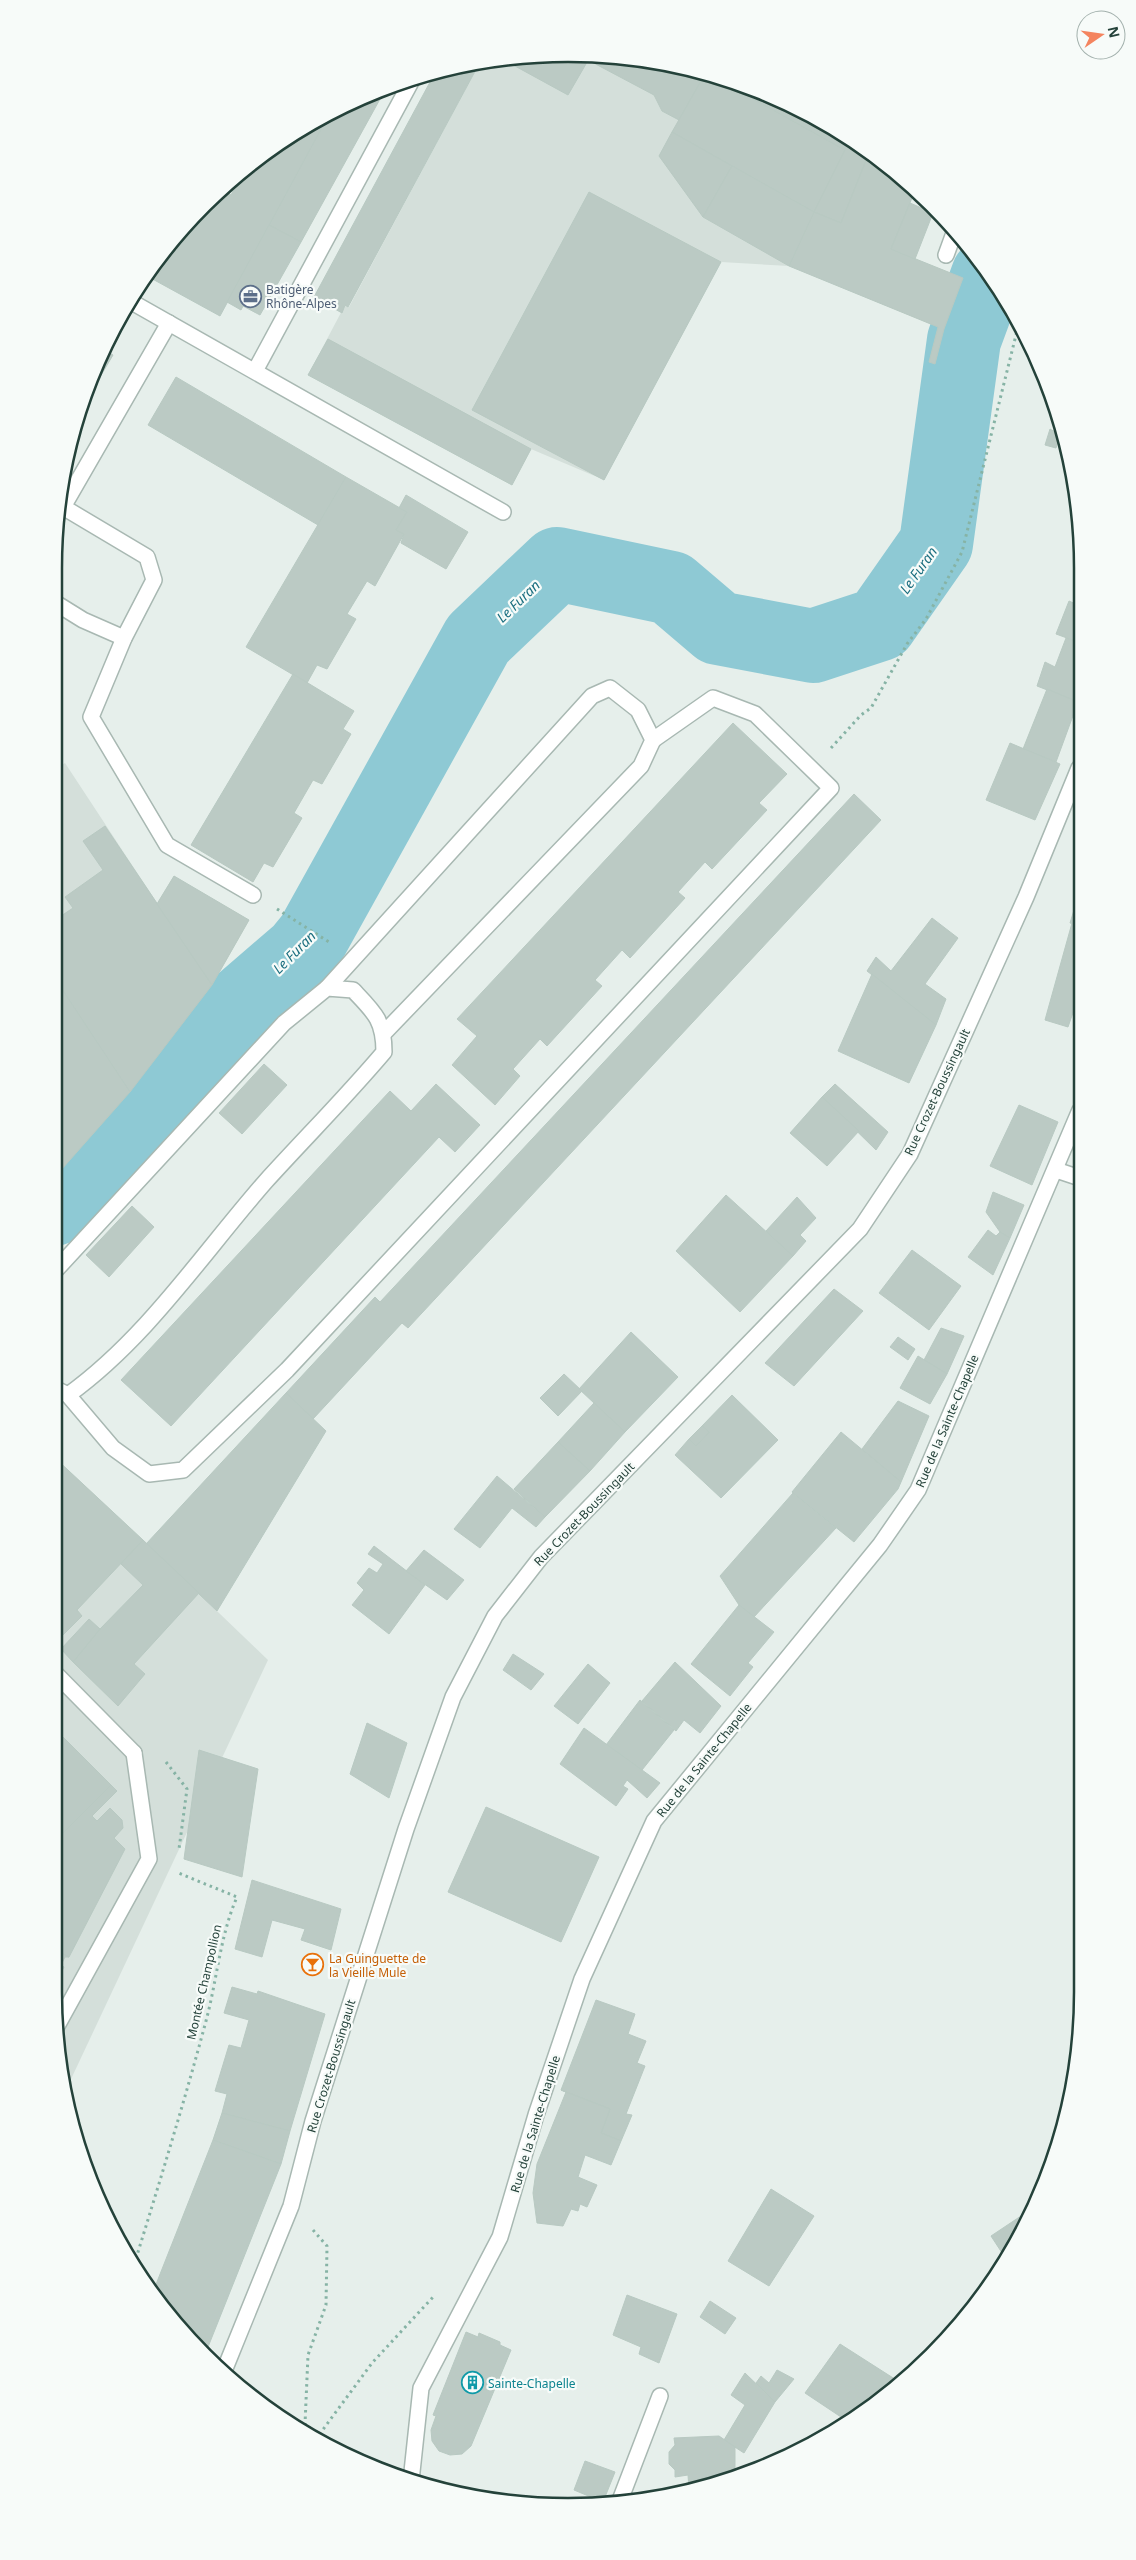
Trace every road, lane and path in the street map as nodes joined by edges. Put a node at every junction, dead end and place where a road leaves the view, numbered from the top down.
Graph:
1 (407, 89) edge
2 (952, 239) edge
3 (946, 255) dead end
4 (137, 305) edge
5 (169, 323) junction
6 (1016, 335) edge
7 (255, 371) junction
8 (68, 496) edge
9 (66, 509) edge
10 (503, 512) dead end
11 (62, 607) edge
12 (124, 638) junction
13 (653, 740) junction
14 (812, 769) junction
15 (1074, 780) edge
16 (253, 895) dead end
17 (280, 911) dead end
18 (329, 942) dead end
19 (327, 988) junction
20 (384, 1033) junction
21 (1074, 1125) edge
22 (1056, 1170) junction
23 (1074, 1176) edge
24 (62, 1263) edge
25 (62, 1392) edge
26 (68, 1395) junction
27 (62, 1680) edge
28 (161, 1754) dead end
29 (178, 1854) dead end
30 (177, 1864) dead end
31 (63, 2014) edge
32 (291, 2206) junction
33 (137, 2256) edge
34 (472, 2288) junction
35 (227, 2364) edge
36 (660, 2396) dead end
37 (305, 2424) edge
38 (321, 2433) edge
39 (412, 2473) edge
40 (622, 2494) edge

1 - 7 street
2 - 3 street
4 - 5 street
5 - 7 street
5 - 8 street
6 - 14 path
7 - 10 street
9 - 12 street
11 - 12 street
12 - 16 street
13 - 14 street
13 - 19 street
13 - 20 street
14 - 26 street
15 - 32 street, Rue Crozet-Boussingault
17 - 18 path
19 - 20 street
19 - 24 street
20 - 26 street
21 - 22 street, Rue de la Sainte-Chapelle
22 - 23 street
22 - 34 street, Rue de la Sainte-Chapelle
25 - 26 street
27 - 31 street
28 - 29 path
30 - 33 path, Montée Champollion
32 - 35 street, Rue Crozet-Boussingault
32 - 37 path
34 - 38 path
34 - 39 street, Rue de la Sainte-Chapelle
36 - 40 street

